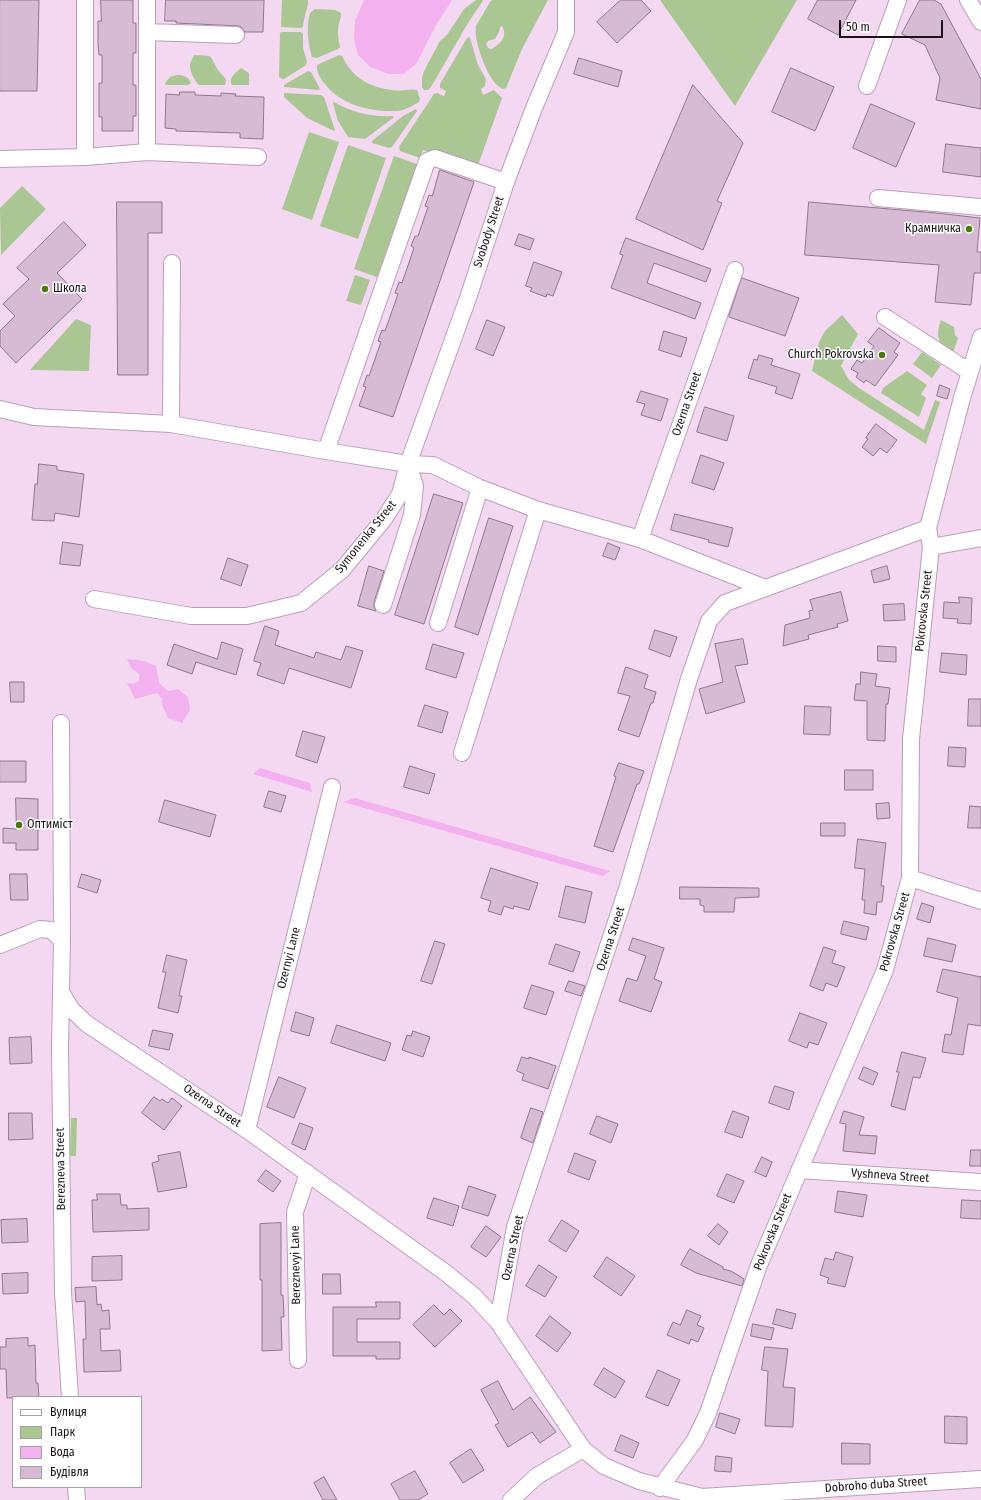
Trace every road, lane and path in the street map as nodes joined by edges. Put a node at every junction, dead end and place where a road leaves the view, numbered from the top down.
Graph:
1 (85, 0) edge
2 (147, 0) edge
3 (566, 0) edge
4 (898, 0) edge
5 (968, 0) edge
6 (981, 22) edge
7 (147, 32) junction
8 (236, 35) dead end
9 (868, 86) dead end
10 (147, 152) junction
11 (85, 157) junction
12 (258, 157) dead end
13 (0, 159) edge
14 (506, 182) junction
15 (878, 198) dead end
16 (981, 207) edge
17 (172, 263) dead end
18 (735, 270) dead end
19 (885, 317) dead end
20 (981, 337) edge
21 (970, 372) junction
22 (0, 408) edge
23 (171, 424) junction
24 (326, 451) junction
25 (408, 464) junction
26 (480, 488) junction
27 (538, 510) junction
28 (928, 528) junction
29 (981, 538) edge
30 (640, 539) junction
31 (931, 547) junction
32 (765, 588) junction
33 (94, 599) dead end
34 (383, 605) dead end
35 (438, 623) dead end
36 (61, 723) dead end
37 (462, 753) dead end
38 (332, 787) dead end
39 (910, 878) junction
40 (981, 901) edge
41 (62, 940) junction
42 (0, 945) edge
43 (61, 992) junction
44 (247, 1130) junction
45 (799, 1170) junction
46 (308, 1173) junction
47 (981, 1182) edge
48 (498, 1322) junction
49 (298, 1360) dead end
50 (70, 1396) edge
51 (583, 1450) junction
52 (981, 1478) edge
53 (76, 1488) edge
54 (660, 1488) junction
55 (77, 1500) edge
56 (510, 1500) edge

1 - 11 street
2 - 7 street
3 - 14 street, Svobody Street
4 - 9 street
5 - 6 street
7 - 8 street
7 - 10 street
10 - 11 street
10 - 12 street
11 - 13 street
14 - 24 street
14 - 25 street, Svobody Street
15 - 16 street
17 - 23 street
18 - 30 street, Ozerna Street
19 - 21 street
20 - 21 street, Pokrovska Street
21 - 28 street, Pokrovska Street
22 - 23 street
23 - 24 street
24 - 25 street
25 - 26 street
25 - 33 street, Symonenka Street
25 - 34 street
26 - 27 street
26 - 35 street
27 - 30 street
27 - 37 street
28 - 31 street, Pokrovska Street
28 - 32 street, Ozerna Street
29 - 31 street
30 - 32 street
31 - 39 street, Pokrovska Street
32 - 48 street, Ozerna Street
36 - 41 street, Berezneva Street
38 - 44 street, Ozernyi Lane
39 - 40 street
39 - 45 street, Pokrovska Street
41 - 42 street
41 - 43 street, Berezneva Street
43 - 44 street, Ozerna Street
43 - 50 street, Berezneva Street
44 - 46 street, Ozerna Street
45 - 47 street, Vyshneva Street
45 - 54 street, Pokrovska Street
46 - 48 street, Ozerna Street
46 - 49 street, Bereznevyi Lane
48 - 51 street, Ozerna Street
51 - 54 street, Dobroho duba Street
51 - 56 street
52 - 54 street, Dobroho duba Street
53 - 55 street

